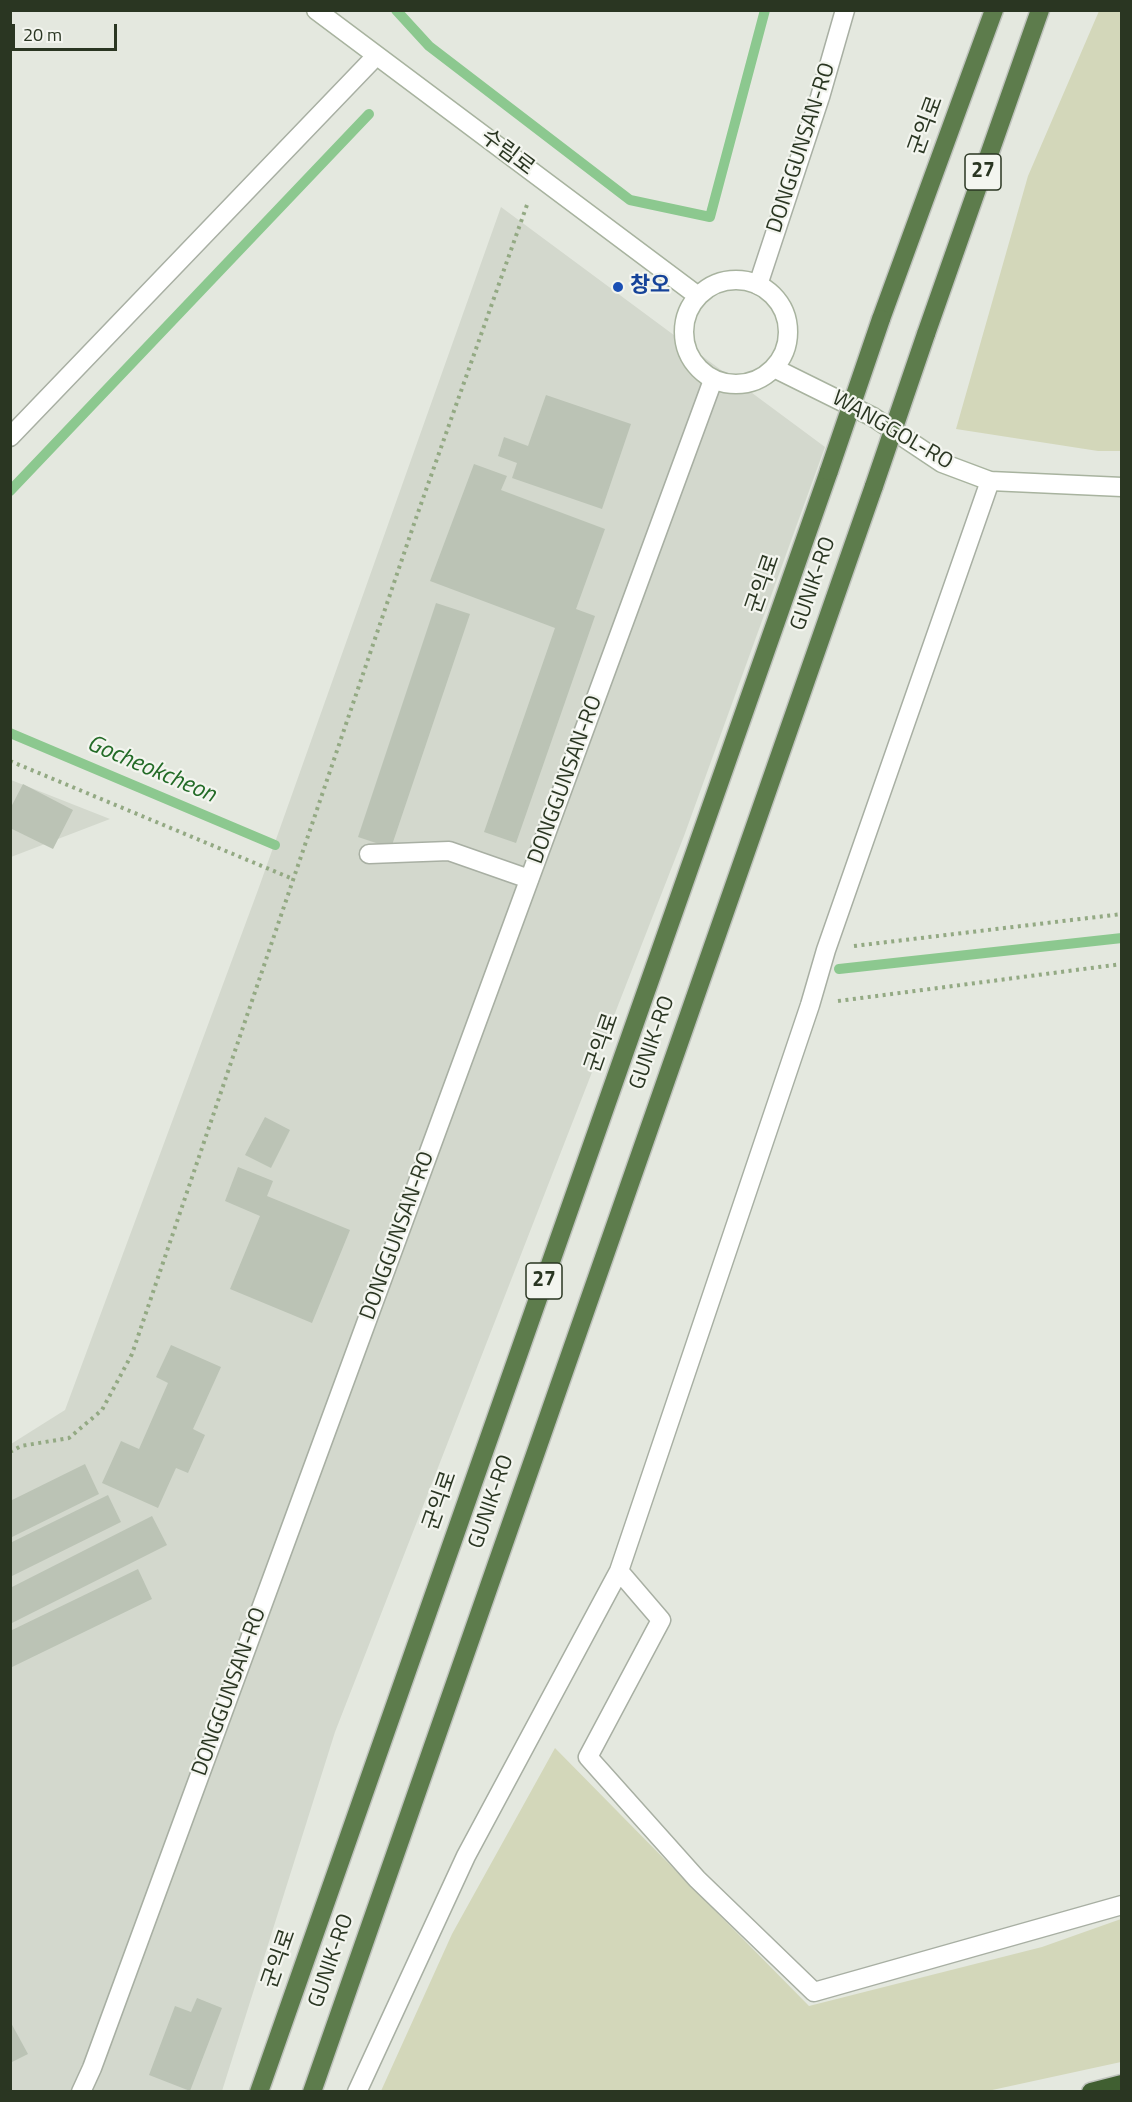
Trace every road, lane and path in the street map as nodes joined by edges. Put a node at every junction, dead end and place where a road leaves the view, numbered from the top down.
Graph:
1 (316, 10) edge
2 (845, 10) edge
3 (994, 10) edge
4 (1040, 10) edge
5 (376, 56) junction
6 (537, 175) junction
7 (758, 285) junction
8 (698, 296) junction
9 (774, 368) junction
10 (713, 380) junction
11 (10, 437) edge
12 (990, 481) junction
13 (1122, 487) edge
14 (10, 761) edge
15 (369, 854) dead end
16 (293, 879) junction
17 (530, 879) junction
18 (1122, 914) edge
19 (826, 950) junction
20 (1122, 964) edge
21 (810, 1005) junction
22 (10, 1452) edge
23 (619, 1571) junction
24 (1122, 1905) edge
25 (1122, 2084) edge
26 (81, 2091) edge
27 (259, 2091) edge
28 (312, 2091) edge
29 (357, 2091) edge
30 (1091, 2091) edge

1 - 5 street, 수림로
2 - 7 street, DONGGUNSAN-RO
3 - 27 highway, 군익로 / 27, bridge
4 - 28 highway, GUNIK-RO / 27, bridge
5 - 6 street, 수림로
5 - 11 street
6 - 8 street, 수림로
6 - 16 path
7 - 8 street
7 - 9 street
8 - 10 street
9 - 10 street
9 - 12 street, WANGGOL-RO
10 - 17 street, DONGGUNSAN-RO
12 - 13 street, WANGGOL-RO
12 - 19 street
14 - 16 path
15 - 17 street
16 - 22 path
17 - 26 street, DONGGUNSAN-RO
18 - 19 path
19 - 21 street
20 - 21 path
21 - 23 street
23 - 24 street
23 - 29 street
25 - 30 highway

